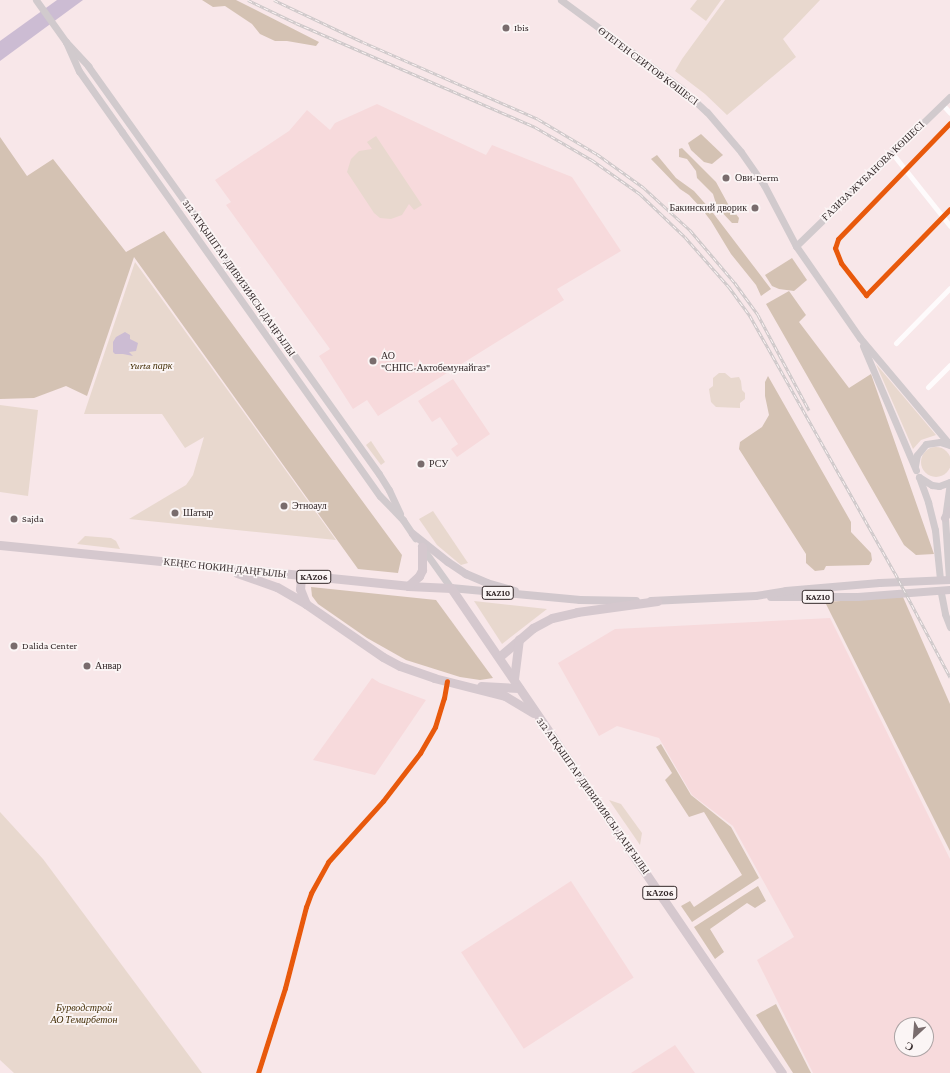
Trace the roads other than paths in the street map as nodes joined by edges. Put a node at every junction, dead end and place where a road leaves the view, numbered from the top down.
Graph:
1 (36, 0) edge
2 (561, 0) edge
3 (66, 42) junction
4 (950, 97) edge
5 (942, 104) junction
6 (950, 113) edge
7 (950, 123) edge
8 (892, 153) junction
9 (159, 166) junction
10 (906, 169) junction
11 (150, 172) junction
12 (950, 209) edge
13 (942, 216) junction
14 (950, 226) edge
15 (796, 246) junction
16 (950, 288) edge
17 (860, 338) junction
18 (896, 343) dead end
19 (950, 365) edge
20 (928, 387) dead end
21 (318, 388) junction
22 (309, 394) junction
23 (357, 444) junction
24 (950, 445) edge
25 (348, 450) junction
26 (917, 473) junction
27 (950, 482) edge
28 (950, 510) edge
29 (945, 518) junction
30 (403, 520) junction
31 (412, 534) junction
32 (0, 545) edge
33 (422, 547) junction
34 (220, 567) junction
35 (301, 576) junction
36 (949, 579) edge
37 (938, 580) junction
38 (408, 586) junction
39 (451, 588) junction
40 (950, 591) edge
41 (939, 592) junction
42 (756, 596) junction
43 (545, 598) junction
44 (657, 601) junction
45 (306, 604) junction
46 (950, 627) edge
47 (519, 639) junction
48 (499, 657) junction
49 (514, 679) junction
50 (447, 681) junction
51 (469, 686) junction
52 (519, 688) junction
53 (536, 715) junction
54 (258, 1073) edge
55 (782, 1073) edge

1 - 3 main road, 312 АТҚЫШТАР ДИВИЗИЯСЫ ДАҢҒЫЛЫ
2 - 15 main road, ӨТЕГЕН СЕИТОВ КӨШЕСІ
3 - 9 main road, 312 АТҚЫШТАР ДИВИЗИЯСЫ ДАҢҒЫЛЫ
3 - 11 main road, 312 АТҚЫШТАР ДИВИЗИЯСЫ ДАҢҒЫЛЫ
4 - 5 main road, ҒАЗИЗА ЖҰБАНОВА КӨШЕСІ
5 - 6 street
5 - 8 main road, ҒАЗИЗА ЖҰБАНОВА КӨШЕСІ
7 - 10 street
8 - 10 street
8 - 15 main road, ҒАЗИЗА ЖҰБАНОВА КӨШЕСІ
9 - 11 main road
9 - 21 main road, 312 АТҚЫШТАР ДИВИЗИЯСЫ ДАҢҒЫЛЫ
10 - 13 street
10 - 13 street
11 - 22 main road, 312 АТҚЫШТАР ДИВИЗИЯСЫ ДАҢҒЫЛЫ
12 - 13 street
13 - 14 street
15 - 17 main road, ӨТЕГЕН СЕИТОВ КӨШЕСІ
16 - 18 street
17 - 24 main road
17 - 26 main road
19 - 20 street
21 - 22 main road
21 - 23 main road, 312 АТҚЫШТАР ДИВИЗИЯСЫ ДАҢҒЫЛЫ
22 - 25 main road, 312 АТҚЫШТАР ДИВИЗИЯСЫ ДАҢҒЫЛЫ
23 - 25 main road
23 - 30 main road, 312 АТҚЫШТАР ДИВИЗИЯСЫ ДАҢҒЫЛЫ
24 - 26 main road
25 - 30 main road, 312 АТҚЫШТАР ДИВИЗИЯСЫ ДАҢҒЫЛЫ
26 - 27 main road
26 - 37 main road
27 - 29 main road
28 - 29 main road
29 - 36 main road
30 - 31 main road, 312 АТҚЫШТАР ДИВИЗИЯСЫ ДАҢҒЫЛЫ
31 - 33 main road, 312 АТҚЫШТАР ДИВИЗИЯСЫ ДАҢҒЫЛЫ
31 - 43 main road
32 - 34 highway, КЕҢЕС НОКИН ДАҢҒЫЛЫ / KАZ06
33 - 38 highway
33 - 39 main road, 312 АТҚЫШТАР ДИВИЗИЯСЫ ДАҢҒЫЛЫ
34 - 35 highway, КЕҢЕС НОКИН ДАҢҒЫЛЫ / KАZ06
34 - 45 highway
35 - 38 highway, КЕҢЕС НОКИН ДАҢҒЫЛЫ / KАZ06
35 - 45 highway
36 - 37 main road, KAZ10
37 - 42 main road, KAZ10
38 - 39 highway, КЕҢЕС НОКИН ДАҢҒЫЛЫ / KАZ06
39 - 43 main road, KAZ10
39 - 48 highway, 312 АТҚЫШТАР ДИВИЗИЯСЫ ДАҢҒЫЛЫ / KАZ06
40 - 41 main road, KAZ10
41 - 42 main road, KAZ10
41 - 46 main road
42 - 44 main road, KAZ10
43 - 44 main road, KAZ10
44 - 47 highway
45 - 50 highway
47 - 48 highway
47 - 49 highway
48 - 49 highway, 312 АТҚЫШТАР ДИВИЗИЯСЫ ДАҢҒЫЛЫ / KАZ06
49 - 52 highway, 312 АТҚЫШТАР ДИВИЗИЯСЫ ДАҢҒЫЛЫ / KАZ06
50 - 51 highway
50 - 54 street
51 - 52 highway
51 - 53 highway
52 - 53 highway, 312 АТҚЫШТАР ДИВИЗИЯСЫ ДАҢҒЫЛЫ / KАZ06
53 - 55 highway, 312 АТҚЫШТАР ДИВИЗИЯСЫ ДАҢҒЫЛЫ / KАZ06

